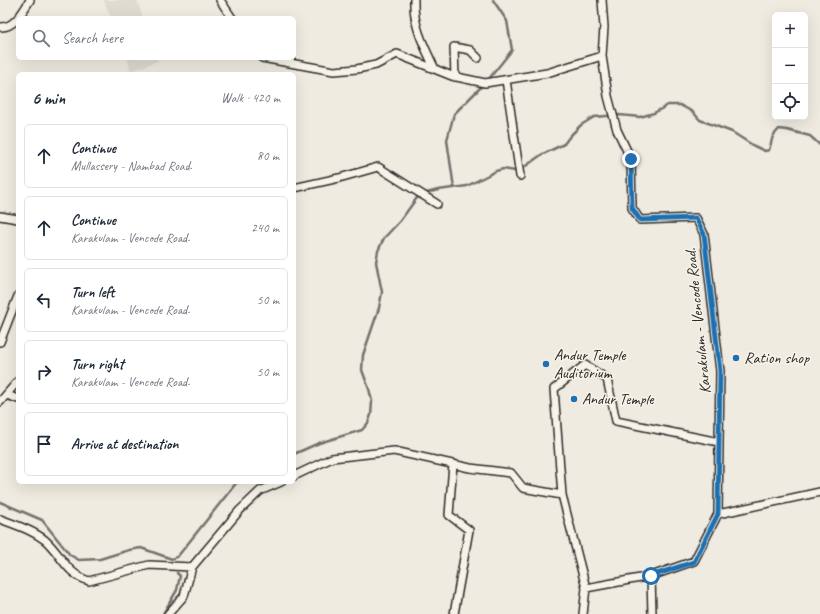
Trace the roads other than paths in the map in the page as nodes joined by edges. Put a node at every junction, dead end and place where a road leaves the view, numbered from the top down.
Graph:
1 (30, 0) edge
2 (220, 0) edge
3 (414, 0) edge
4 (602, 0) edge
5 (20, 16) edge
6 (231, 16) edge
7 (16, 20) edge
8 (0, 27) edge
9 (602, 56) junction
10 (478, 58) dead end
11 (273, 60) edge
12 (435, 69) junction
13 (456, 77) junction
14 (506, 80) junction
15 (520, 176) dead end
16 (296, 188) edge
17 (437, 204) dead end
18 (0, 216) edge
19 (16, 219) edge
20 (16, 301) edge
21 (0, 342) edge
22 (16, 383) edge
23 (7, 395) junction
24 (16, 398) edge
25 (0, 402) edge
26 (719, 442) junction
27 (453, 464) junction
28 (296, 475) edge
29 (276, 484) edge
30 (820, 492) edge
31 (562, 495) junction
32 (718, 514) junction
33 (0, 519) edge
34 (192, 567) junction
35 (651, 576) junction
36 (586, 588) junction
37 (168, 614) edge
38 (454, 614) edge
39 (583, 614) edge
40 (652, 614) edge

1 - 5 street
2 - 6 street
3 - 12 street
4 - 9 street, Karakulam - Vencode Road.
7 - 8 street
9 - 14 street
9 - 26 street, Karakulam - Vencode Road.
10 - 13 street
11 - 12 street
12 - 13 street
13 - 14 street
14 - 15 street
16 - 17 street
18 - 19 street
20 - 21 street
22 - 23 street
23 - 24 street
23 - 25 street
26 - 31 street
26 - 32 street, Karakulam - Vencode Road.
27 - 28 street
27 - 31 street
27 - 38 street
29 - 34 street
30 - 32 street
31 - 36 street
32 - 35 street
33 - 34 street
34 - 37 street
35 - 36 street
35 - 40 street
36 - 39 street

